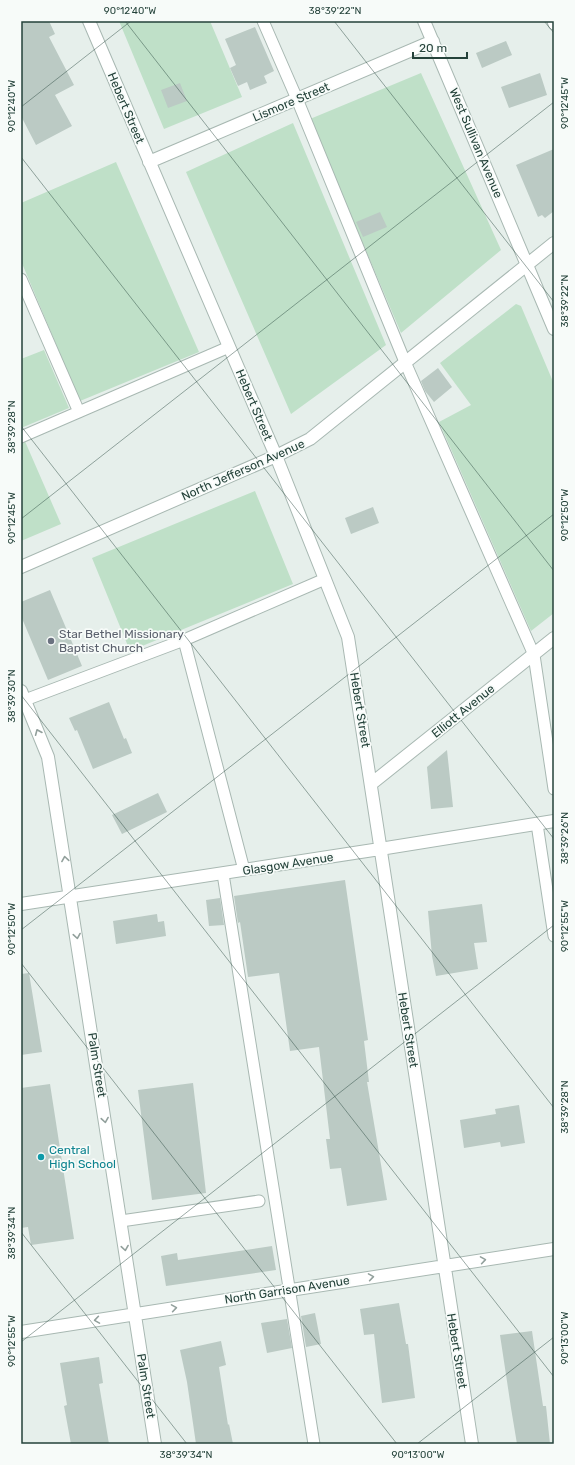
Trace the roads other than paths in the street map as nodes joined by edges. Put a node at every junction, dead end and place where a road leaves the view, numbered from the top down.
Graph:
1 (89, 21) edge
2 (263, 21) edge
3 (424, 21) edge
4 (433, 41) junction
5 (297, 99) junction
6 (149, 162) junction
7 (554, 243) edge
8 (528, 265) junction
9 (21, 279) edge
10 (554, 329) edge
11 (229, 347) junction
12 (405, 362) junction
13 (79, 412) junction
14 (21, 436) edge
15 (276, 456) junction
16 (21, 567) edge
17 (325, 579) junction
18 (554, 638) edge
19 (184, 640) junction
20 (534, 654) junction
21 (23, 696) edge
22 (371, 784) junction
23 (554, 789) edge
24 (554, 821) edge
25 (537, 824) junction
26 (380, 849) junction
27 (244, 870) junction
28 (223, 874) junction
29 (71, 897) junction
30 (21, 904) edge
31 (554, 936) edge
32 (259, 1201) dead end
33 (121, 1221) junction
34 (554, 1249) edge
35 (444, 1266) junction
36 (290, 1290) junction
37 (135, 1314) junction
38 (21, 1332) edge
39 (155, 1444) edge
40 (314, 1444) edge
41 (472, 1444) edge

1 - 6 street, Hebert Street
2 - 5 lane
3 - 4 street, West Sullivan Avenue
4 - 5 street, Lismore Street
4 - 8 street, West Sullivan Avenue
5 - 6 street, Lismore Street
5 - 12 lane
6 - 11 street, Hebert Street
7 - 8 street, North Jefferson Avenue
8 - 10 street, West Sullivan Avenue
8 - 12 street, North Jefferson Avenue
9 - 13 lane
11 - 13 lane
11 - 15 street, Hebert Street
12 - 15 street, North Jefferson Avenue
12 - 20 lane
13 - 14 lane
15 - 16 street, North Jefferson Avenue
15 - 17 street, Hebert Street
17 - 19 lane
17 - 22 street, Hebert Street
18 - 20 street, Elliott Avenue
19 - 21 lane
19 - 27 lane
20 - 22 street, Elliott Avenue
20 - 23 lane
29 -> 21 street, Palm Street
22 - 26 street, Hebert Street
24 - 25 street, Glasgow Avenue
25 - 26 street, Glasgow Avenue
25 - 31 lane
26 - 27 street, Glasgow Avenue
26 - 35 street, Hebert Street
27 - 28 street, Glasgow Avenue
28 - 29 street, Glasgow Avenue
28 - 36 lane
29 - 30 street, Glasgow Avenue
29 -> 33 street, Palm Street
32 - 33 lane
33 -> 37 street, Palm Street
35 -> 34 street, North Garrison Avenue
36 -> 35 street, North Garrison Avenue
35 - 41 street, Hebert Street
37 -> 36 street, North Garrison Avenue
36 - 40 lane
37 -> 38 street, North Garrison Avenue
37 - 39 street, Palm Street

